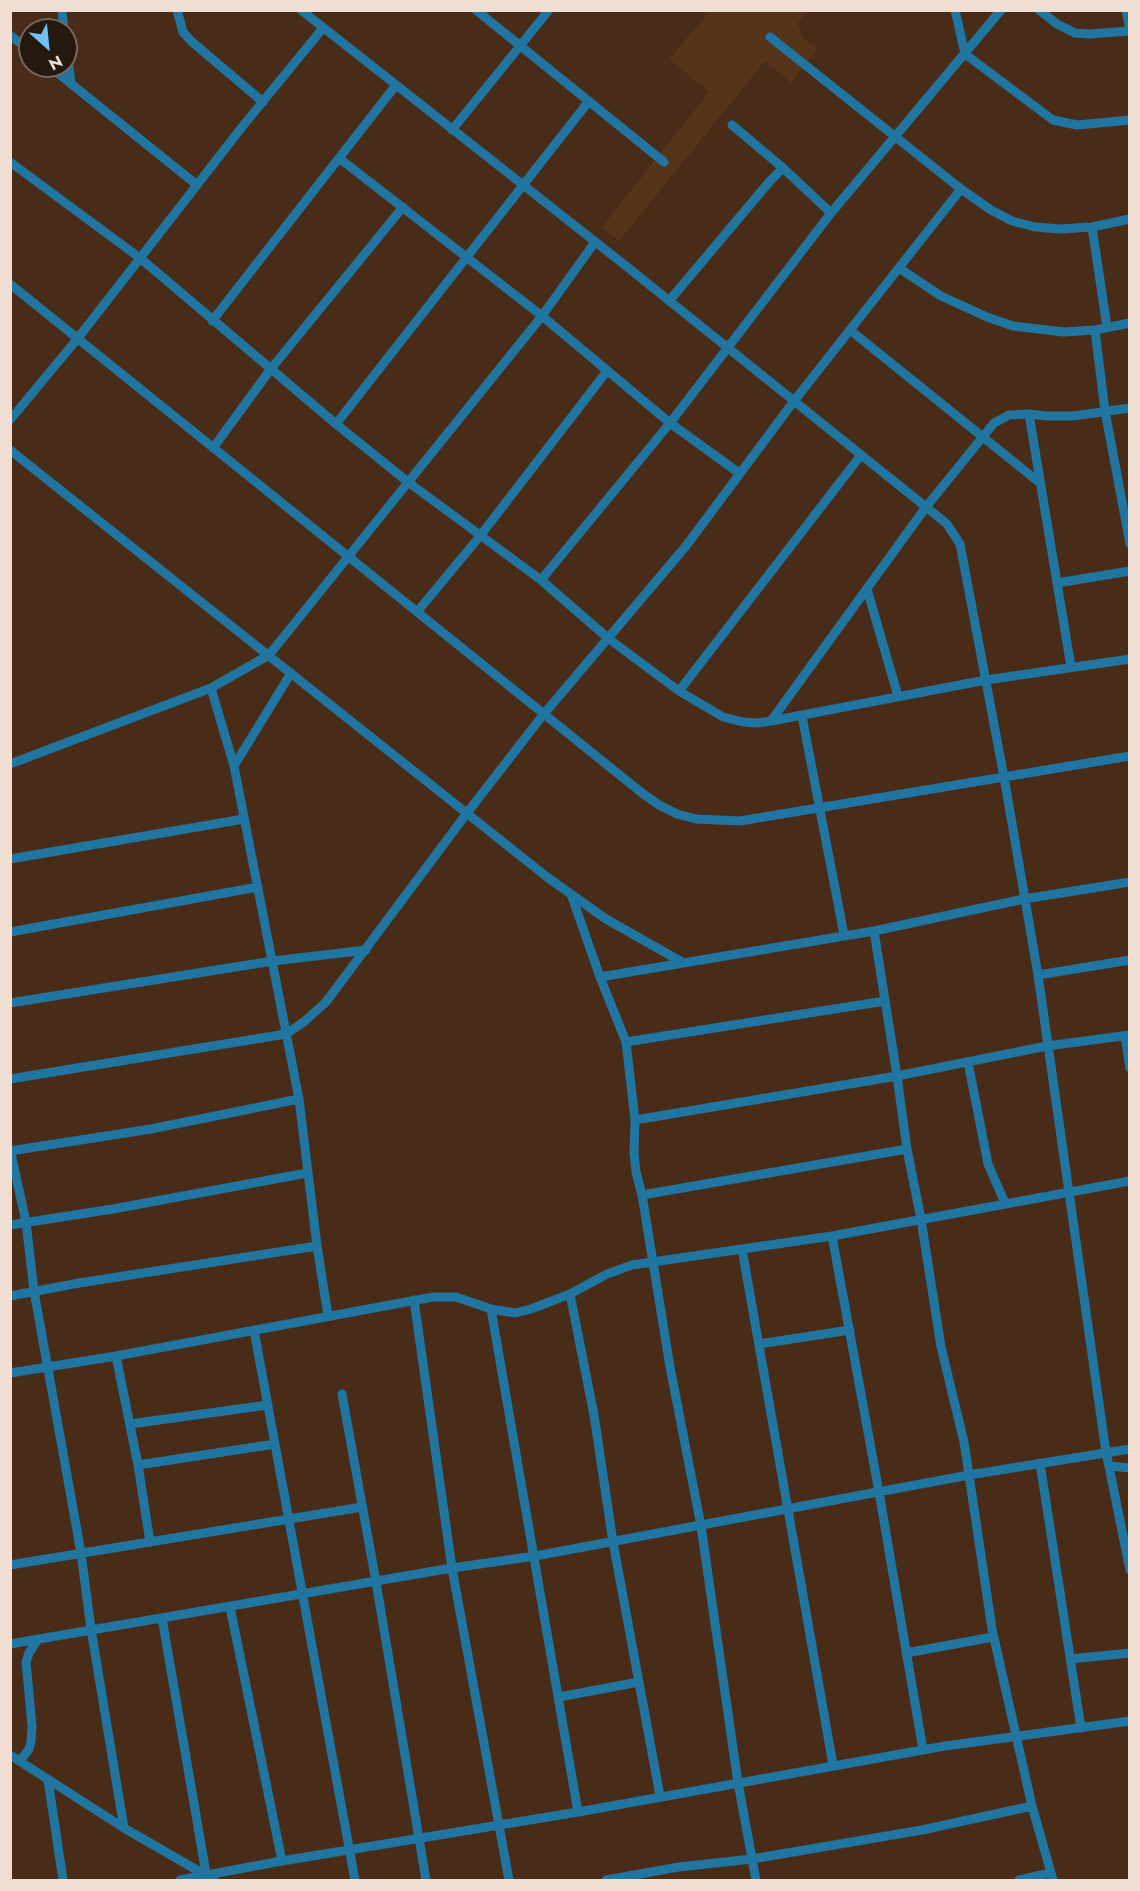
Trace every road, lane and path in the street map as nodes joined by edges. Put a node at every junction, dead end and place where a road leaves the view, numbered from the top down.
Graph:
1 (177, 10) edge
2 (301, 10) edge
3 (476, 10) edge
4 (549, 10) edge
5 (955, 10) edge
6 (1001, 10) edge
7 (1039, 10) edge
8 (1126, 10) edge
9 (323, 28) junction
10 (1130, 31) edge
11 (770, 37) dead end
12 (520, 46) junction
13 (964, 54) junction
14 (64, 78) edge
15 (70, 78) edge
16 (71, 84) junction
17 (396, 85) junction
18 (589, 101) junction
19 (263, 102) junction
20 (1130, 120) edge
21 (732, 125) dead end
22 (452, 130) junction
23 (895, 136) junction
24 (339, 158) junction
25 (10, 162) edge
26 (664, 162) dead end
27 (783, 168) junction
28 (197, 185) junction
29 (523, 185) junction
30 (961, 189) junction
31 (402, 207) junction
32 (831, 213) junction
33 (1130, 219) edge
34 (1092, 227) junction
35 (595, 242) junction
36 (467, 257) junction
37 (140, 258) junction
38 (899, 268) junction
39 (10, 284) edge
40 (669, 301) junction
41 (542, 316) junction
42 (212, 321) junction
43 (1130, 323) edge
44 (1107, 327) junction
45 (850, 330) junction
46 (1095, 330) junction
47 (78, 338) junction
48 (728, 348) junction
49 (270, 370) junction
50 (608, 371) junction
51 (794, 401) junction
52 (1130, 408) edge
53 (1105, 411) junction
54 (1029, 414) junction
55 (10, 420) edge
56 (670, 423) junction
57 (336, 424) junction
58 (981, 436) junction
59 (213, 448) junction
60 (10, 450) edge
61 (861, 455) junction
62 (739, 474) junction
63 (408, 482) junction
64 (1041, 483) junction
65 (926, 507) junction
66 (480, 536) junction
67 (1130, 544) edge
68 (348, 556) junction
69 (1130, 571) edge
70 (541, 580) junction
71 (1057, 583) junction
72 (867, 589) junction
73 (417, 612) junction
74 (609, 639) junction
75 (269, 655) junction
76 (1130, 659) edge
77 (1071, 667) junction
78 (291, 673) junction
79 (986, 680) junction
80 (211, 688) junction
81 (679, 691) junction
82 (898, 696) junction
83 (543, 715) junction
84 (802, 716) junction
85 (771, 721) junction
86 (1130, 756) edge
87 (10, 764) edge
88 (234, 766) junction
89 (1004, 777) junction
90 (819, 808) junction
91 (467, 813) junction
92 (244, 819) junction
93 (10, 859) edge
94 (1130, 882) edge
95 (258, 887) junction
96 (572, 894) junction
97 (1023, 899) junction
98 (874, 931) junction
99 (10, 932) edge
100 (844, 935) junction
101 (366, 950) junction
102 (1130, 960) edge
103 (273, 961) junction
104 (682, 962) junction
105 (1038, 975) junction
106 (600, 977) junction
107 (885, 1001) junction
108 (10, 1004) edge
109 (286, 1034) junction
110 (1127, 1035) edge
111 (626, 1041) junction
112 (1047, 1046) junction
113 (968, 1062) junction
114 (1130, 1068) edge
115 (897, 1076) junction
116 (10, 1079) edge
117 (299, 1099) junction
118 (635, 1120) junction
119 (907, 1149) junction
120 (11, 1150) edge
121 (307, 1173) junction
122 (1130, 1181) edge
123 (1069, 1192) junction
124 (642, 1195) junction
125 (1005, 1203) junction
126 (921, 1219) junction
127 (26, 1222) junction
128 (10, 1225) edge
129 (832, 1236) junction
130 (317, 1246) junction
131 (742, 1249) junction
132 (654, 1262) junction
133 (34, 1291) junction
134 (570, 1294) junction
135 (10, 1296) edge
136 (414, 1300) junction
137 (491, 1309) junction
138 (328, 1316) junction
139 (254, 1330) junction
140 (850, 1330) junction
141 (759, 1344) junction
142 (116, 1356) junction
143 (47, 1367) junction
144 (10, 1373) edge
145 (342, 1394) dead end
146 (268, 1405) junction
147 (130, 1424) junction
148 (275, 1444) junction
149 (1130, 1449) edge
150 (1106, 1452) junction
151 (1040, 1463) junction
152 (138, 1465) junction
153 (1109, 1466) junction
154 (1130, 1468) edge
155 (969, 1475) junction
156 (879, 1492) junction
157 (362, 1507) junction
158 (788, 1510) junction
159 (289, 1518) junction
160 (701, 1526) junction
161 (150, 1542) junction
162 (613, 1542) junction
163 (81, 1553) junction
164 (1128, 1553) edge
165 (535, 1556) junction
166 (10, 1565) edge
167 (452, 1568) junction
168 (1130, 1570) edge
169 (376, 1582) junction
170 (303, 1594) junction
171 (230, 1607) junction
172 (162, 1618) junction
173 (92, 1629) junction
174 (993, 1637) junction
175 (38, 1639) junction
176 (10, 1644) edge
177 (906, 1653) junction
178 (1130, 1653) edge
179 (1070, 1659) junction
180 (639, 1682) junction
181 (559, 1697) junction
182 (1130, 1721) edge
183 (1081, 1728) junction
184 (1016, 1737) junction
185 (923, 1750) junction
186 (10, 1755) edge
187 (20, 1761) junction
188 (833, 1765) junction
189 (48, 1779) junction
190 (738, 1783) junction
191 (660, 1796) junction
192 (1032, 1806) junction
193 (578, 1812) junction
194 (499, 1825) junction
195 (124, 1828) junction
196 (420, 1838) junction
197 (349, 1850) junction
198 (752, 1859) junction
199 (282, 1861) junction
200 (1052, 1877) edge
201 (209, 1879) edge
202 (63, 1881) edge
203 (180, 1881) edge
204 (355, 1881) edge
205 (426, 1881) edge
206 (509, 1881) edge
207 (606, 1881) edge
208 (756, 1881) edge
209 (1019, 1881) edge

1 - 19 street
2 - 9 street
3 - 12 street
4 - 12 street
5 - 13 street
6 - 13 street
7 - 10 street
8 - 10 street
9 - 17 street
9 - 19 street
11 - 23 street
12 - 18 street
12 - 22 street
13 - 20 street
13 - 23 street
14 - 16 street
15 - 16 street
16 - 28 street
17 - 22 street
17 - 24 street
18 - 26 street
18 - 29 street
19 - 28 street
21 - 27 street
22 - 29 street
23 - 30 street
23 - 32 street
24 - 31 street
24 - 42 street
25 - 37 street
27 - 32 street
27 - 40 street
28 - 37 street
29 - 35 street
29 - 36 street
30 - 34 street
30 - 38 street
31 - 36 street
31 - 49 street
32 - 48 street
33 - 34 street
34 - 44 street
35 - 40 street
35 - 41 street
36 - 41 street
36 - 57 street
37 - 42 street
37 - 47 street
38 - 45 street
38 - 46 street
39 - 47 street
40 - 48 street
41 - 50 street
41 - 63 street
42 - 49 street
43 - 44 street
44 - 46 street
45 - 51 street
45 - 58 street
46 - 53 street
47 - 55 street
47 - 59 street
48 - 51 street
48 - 56 street
49 - 57 street
49 - 59 street
50 - 56 street
50 - 66 street
51 - 61 street
51 - 62 street
52 - 53 street
53 - 54 street
53 - 67 street
54 - 58 street
54 - 64 street
56 - 62 street
56 - 70 street
57 - 63 street
58 - 64 street
58 - 65 street
59 - 68 street
60 - 75 street
61 - 65 street
61 - 81 street
62 - 74 street
63 - 66 street
63 - 68 street
64 - 71 street
65 - 72 street
65 - 79 street
66 - 70 street
66 - 73 street
68 - 73 street
68 - 75 street
69 - 71 street
70 - 74 street
71 - 77 street
72 - 82 street
72 - 85 street
73 - 83 street
74 - 81 street
74 - 83 street
75 - 78 street
75 - 80 street
76 - 77 street
77 - 79 street
78 - 88 street
78 - 91 street
79 - 82 street
79 - 89 street
80 - 87 street
80 - 88 street
81 - 85 street
82 - 84 street
83 - 90 street
83 - 91 street
84 - 85 street
84 - 90 street
86 - 89 street
88 - 92 street
89 - 90 street
89 - 97 street
90 - 100 street
91 - 96 street
91 - 101 street
92 - 93 street
92 - 95 street
94 - 97 street
95 - 99 street
95 - 103 street
96 - 104 street
96 - 106 street
97 - 98 street
97 - 105 street
98 - 100 street
98 - 107 street
100 - 104 street
101 - 103 street
101 - 109 street
102 - 105 street
103 - 108 street
103 - 109 street
104 - 106 street
105 - 112 street
106 - 111 street
107 - 111 street
107 - 115 street
109 - 116 street
109 - 117 street
110 - 112 street
110 - 114 street
111 - 118 street
112 - 113 street
112 - 123 street
113 - 115 street
113 - 125 street
115 - 118 street
115 - 119 street
117 - 120 street
117 - 121 street
118 - 124 street
119 - 124 street
119 - 126 street
120 - 127 street
121 - 127 street
121 - 130 street
122 - 123 street
123 - 125 street
123 - 150 street
124 - 132 street
125 - 126 street
126 - 129 street
126 - 155 street
127 - 128 street
127 - 133 street
129 - 131 street
129 - 140 street
130 - 133 street
130 - 138 street
131 - 132 street
131 - 141 street
132 - 134 street
132 - 160 street
133 - 135 street
133 - 143 street
134 - 137 street
134 - 162 street
136 - 137 street
136 - 138 street
136 - 167 street
137 - 165 street
138 - 139 street
139 - 142 street
139 - 146 street
140 - 141 street
140 - 156 street
141 - 158 street
142 - 143 street
142 - 147 street
143 - 144 street
143 - 163 street
145 - 157 street
146 - 147 street
146 - 148 street
147 - 152 street
148 - 152 street
148 - 159 street
149 - 150 street
150 - 151 street
150 - 153 street
151 - 155 street
151 - 179 street
152 - 161 street
153 - 154 street
153 - 164 street
155 - 156 street
155 - 174 street
156 - 158 street
156 - 177 street
157 - 159 street
157 - 169 street
158 - 160 street
158 - 188 street
159 - 161 street
159 - 170 street
160 - 162 street
160 - 190 street
161 - 163 street
162 - 165 street
162 - 180 street
163 - 166 street
163 - 173 street
164 - 168 street
165 - 167 street
165 - 181 street
167 - 169 street
167 - 194 street
169 - 170 street
169 - 196 street
170 - 171 street
170 - 197 street
171 - 172 street
171 - 199 street
172 - 173 street
172 - 201 street
173 - 175 street
173 - 195 street
174 - 177 street
174 - 184 street
175 - 176 street
175 - 187 street
177 - 185 street
178 - 179 street
179 - 183 street
180 - 181 street
180 - 191 street
181 - 193 street
182 - 183 street
183 - 184 street
184 - 185 street
184 - 192 street
185 - 188 street
186 - 187 street
187 - 189 street
188 - 190 street
189 - 195 street
189 - 202 street
190 - 191 street
190 - 198 street
191 - 193 street
192 - 198 street
192 - 200 street
193 - 194 street
194 - 196 street
194 - 206 street
195 - 201 street
196 - 197 street
196 - 205 street
197 - 199 street
197 - 204 street
198 - 207 street
198 - 208 street
199 - 201 street
200 - 209 street
201 - 203 street

